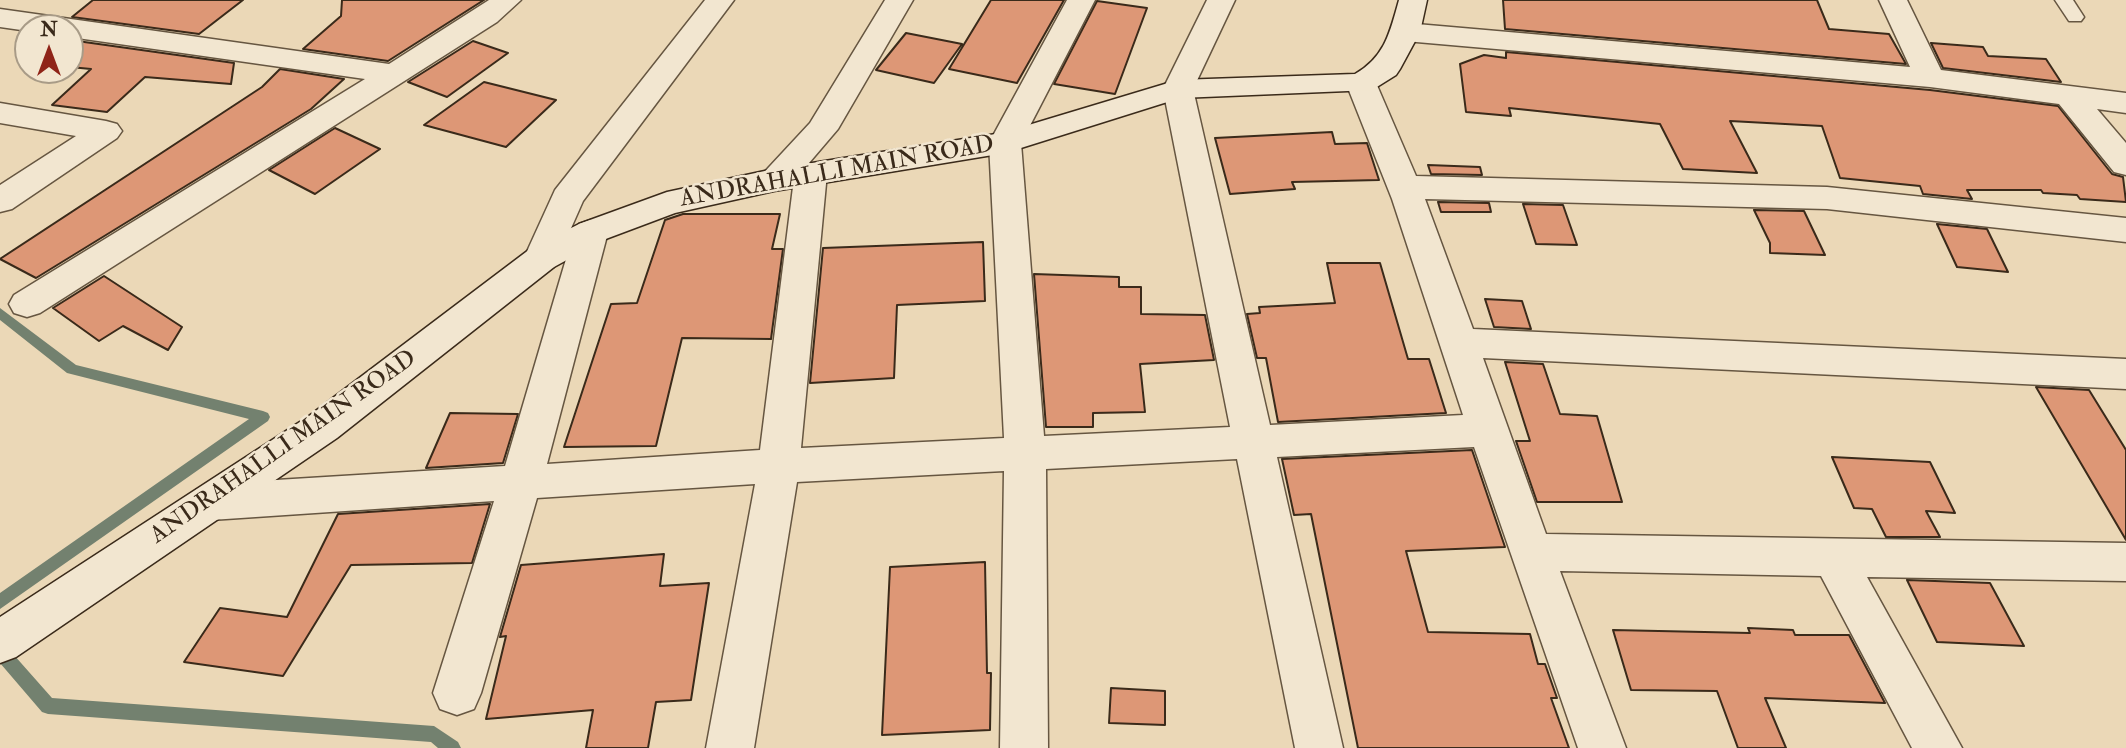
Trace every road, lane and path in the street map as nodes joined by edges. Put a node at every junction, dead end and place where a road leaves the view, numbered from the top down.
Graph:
1 (507, 0) edge
2 (720, 0) edge
3 (899, 0) edge
4 (1081, 0) edge
5 (1221, 0) edge
6 (1893, 0) edge
7 (2064, 0) edge
8 (1409, 16) edge
9 (2075, 17) dead end
10 (0, 18) edge
11 (395, 74) junction
12 (1930, 78) junction
13 (1362, 83) junction
14 (1178, 89) junction
15 (2069, 96) junction
16 (2126, 103) edge
17 (0, 113) edge
18 (1005, 143) junction
19 (2126, 164) edge
20 (811, 173) junction
21 (774, 180) junction
22 (1405, 187) junction
23 (0, 201) edge
24 (2126, 230) edge
25 (591, 232) junction
26 (542, 258) junction
27 (27, 304) dead end
28 (1462, 343) junction
29 (2126, 374) edge
30 (1488, 430) junction
31 (1252, 442) junction
32 (1025, 455) junction
33 (779, 466) junction
34 (521, 482) junction
35 (211, 502) junction
36 (1531, 552) junction
37 (1834, 558) junction
38 (2126, 562) edge
39 (12, 634) edge
40 (457, 693) dead end
41 (730, 748) edge
42 (1024, 748) edge
43 (1319, 748) edge
44 (1602, 748) edge
45 (1938, 748) edge

1 - 11 street
2 - 26 street
3 - 21 street
4 - 18 street
5 - 14 street
6 - 12 street
7 - 9 lane
8 - 12 street
8 - 13 street
10 - 11 street
11 - 27 street
12 - 15 street
13 - 14 street, ANDRAHALLI MAIN ROAD
13 - 22 street
14 - 18 street, ANDRAHALLI MAIN ROAD
14 - 31 street
15 - 16 street
15 - 19 street
17 - 23 street
18 - 20 street, ANDRAHALLI MAIN ROAD
18 - 32 street
20 - 21 street, ANDRAHALLI MAIN ROAD
20 - 33 street
21 - 25 street, ANDRAHALLI MAIN ROAD
22 - 24 street
22 - 28 street
25 - 26 street, ANDRAHALLI MAIN ROAD
25 - 34 street
26 - 35 street, ANDRAHALLI MAIN ROAD
28 - 29 street
28 - 30 street
30 - 31 street
30 - 36 street
31 - 32 street
31 - 43 street
32 - 33 street
32 - 42 street
33 - 34 street
33 - 41 street
34 - 35 street
34 - 40 street
35 - 39 street, ANDRAHALLI MAIN ROAD
36 - 37 street
36 - 44 street
37 - 38 street
37 - 45 street

